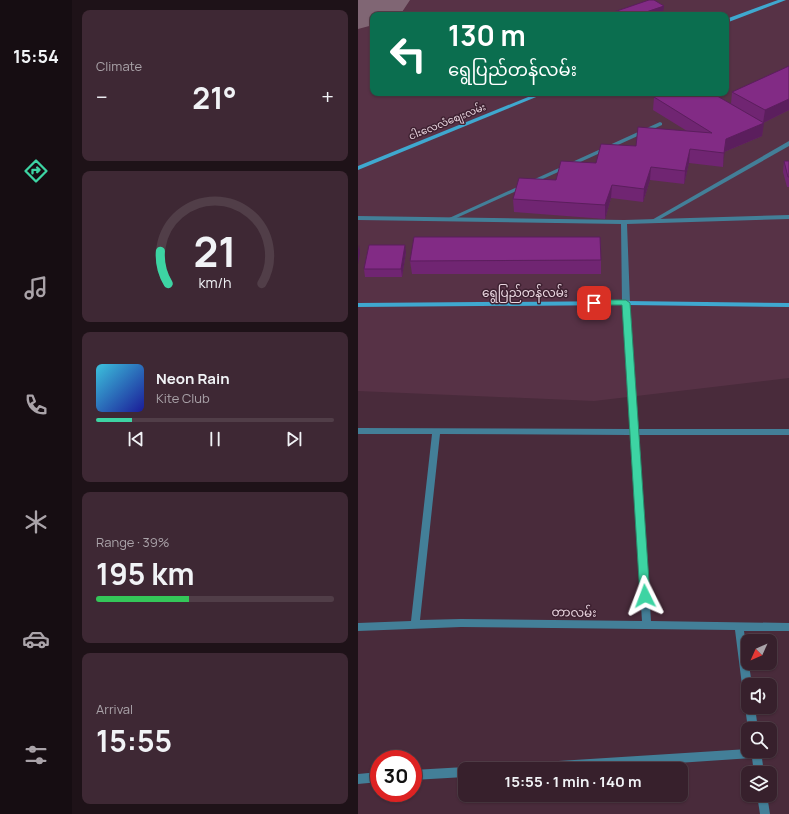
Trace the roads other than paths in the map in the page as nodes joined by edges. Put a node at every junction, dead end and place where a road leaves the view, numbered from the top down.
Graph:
1 (783, 0) edge
2 (729, 20) edge
3 (536, 96) edge
4 (660, 124) dead end
5 (789, 143) edge
6 (358, 168) edge
7 (789, 217) edge
8 (358, 218) edge
9 (450, 219) junction
10 (653, 221) junction
11 (624, 222) junction
12 (626, 303) junction
13 (358, 304) edge
14 (789, 305) edge
15 (358, 432) edge
16 (436, 432) junction
17 (635, 432) junction
18 (789, 432) edge
19 (415, 624) junction
20 (358, 626) edge
21 (647, 626) junction
22 (789, 627) edge
23 (739, 628) junction
24 (746, 678) edge
25 (741, 753) edge
26 (612, 762) edge
27 (458, 772) edge
28 (422, 774) edge
29 (370, 778) edge
30 (358, 779) edge
31 (763, 802) edge
32 (765, 814) edge

1 - 2 main road
3 - 6 main road, ငါးလေလံစျေးလမ်း
4 - 9 street
5 - 10 street
7 - 10 street
8 - 9 street
9 - 11 street
10 - 11 street
11 - 12 street
12 - 13 main road, ရွေပြည်တန်လမ်း
12 - 14 main road, ရွေပြည်တန်လမ်း
12 - 17 street
15 - 16 street
16 - 17 street
16 - 19 street
17 - 18 street
17 - 21 street
19 - 20 street, တာလမ်း
19 - 21 street, တာလမ်း
21 - 23 street, တာလမ်း
22 - 23 street, တာလမ်း
23 - 24 street
25 - 26 street
27 - 28 street
29 - 30 street
31 - 32 street

